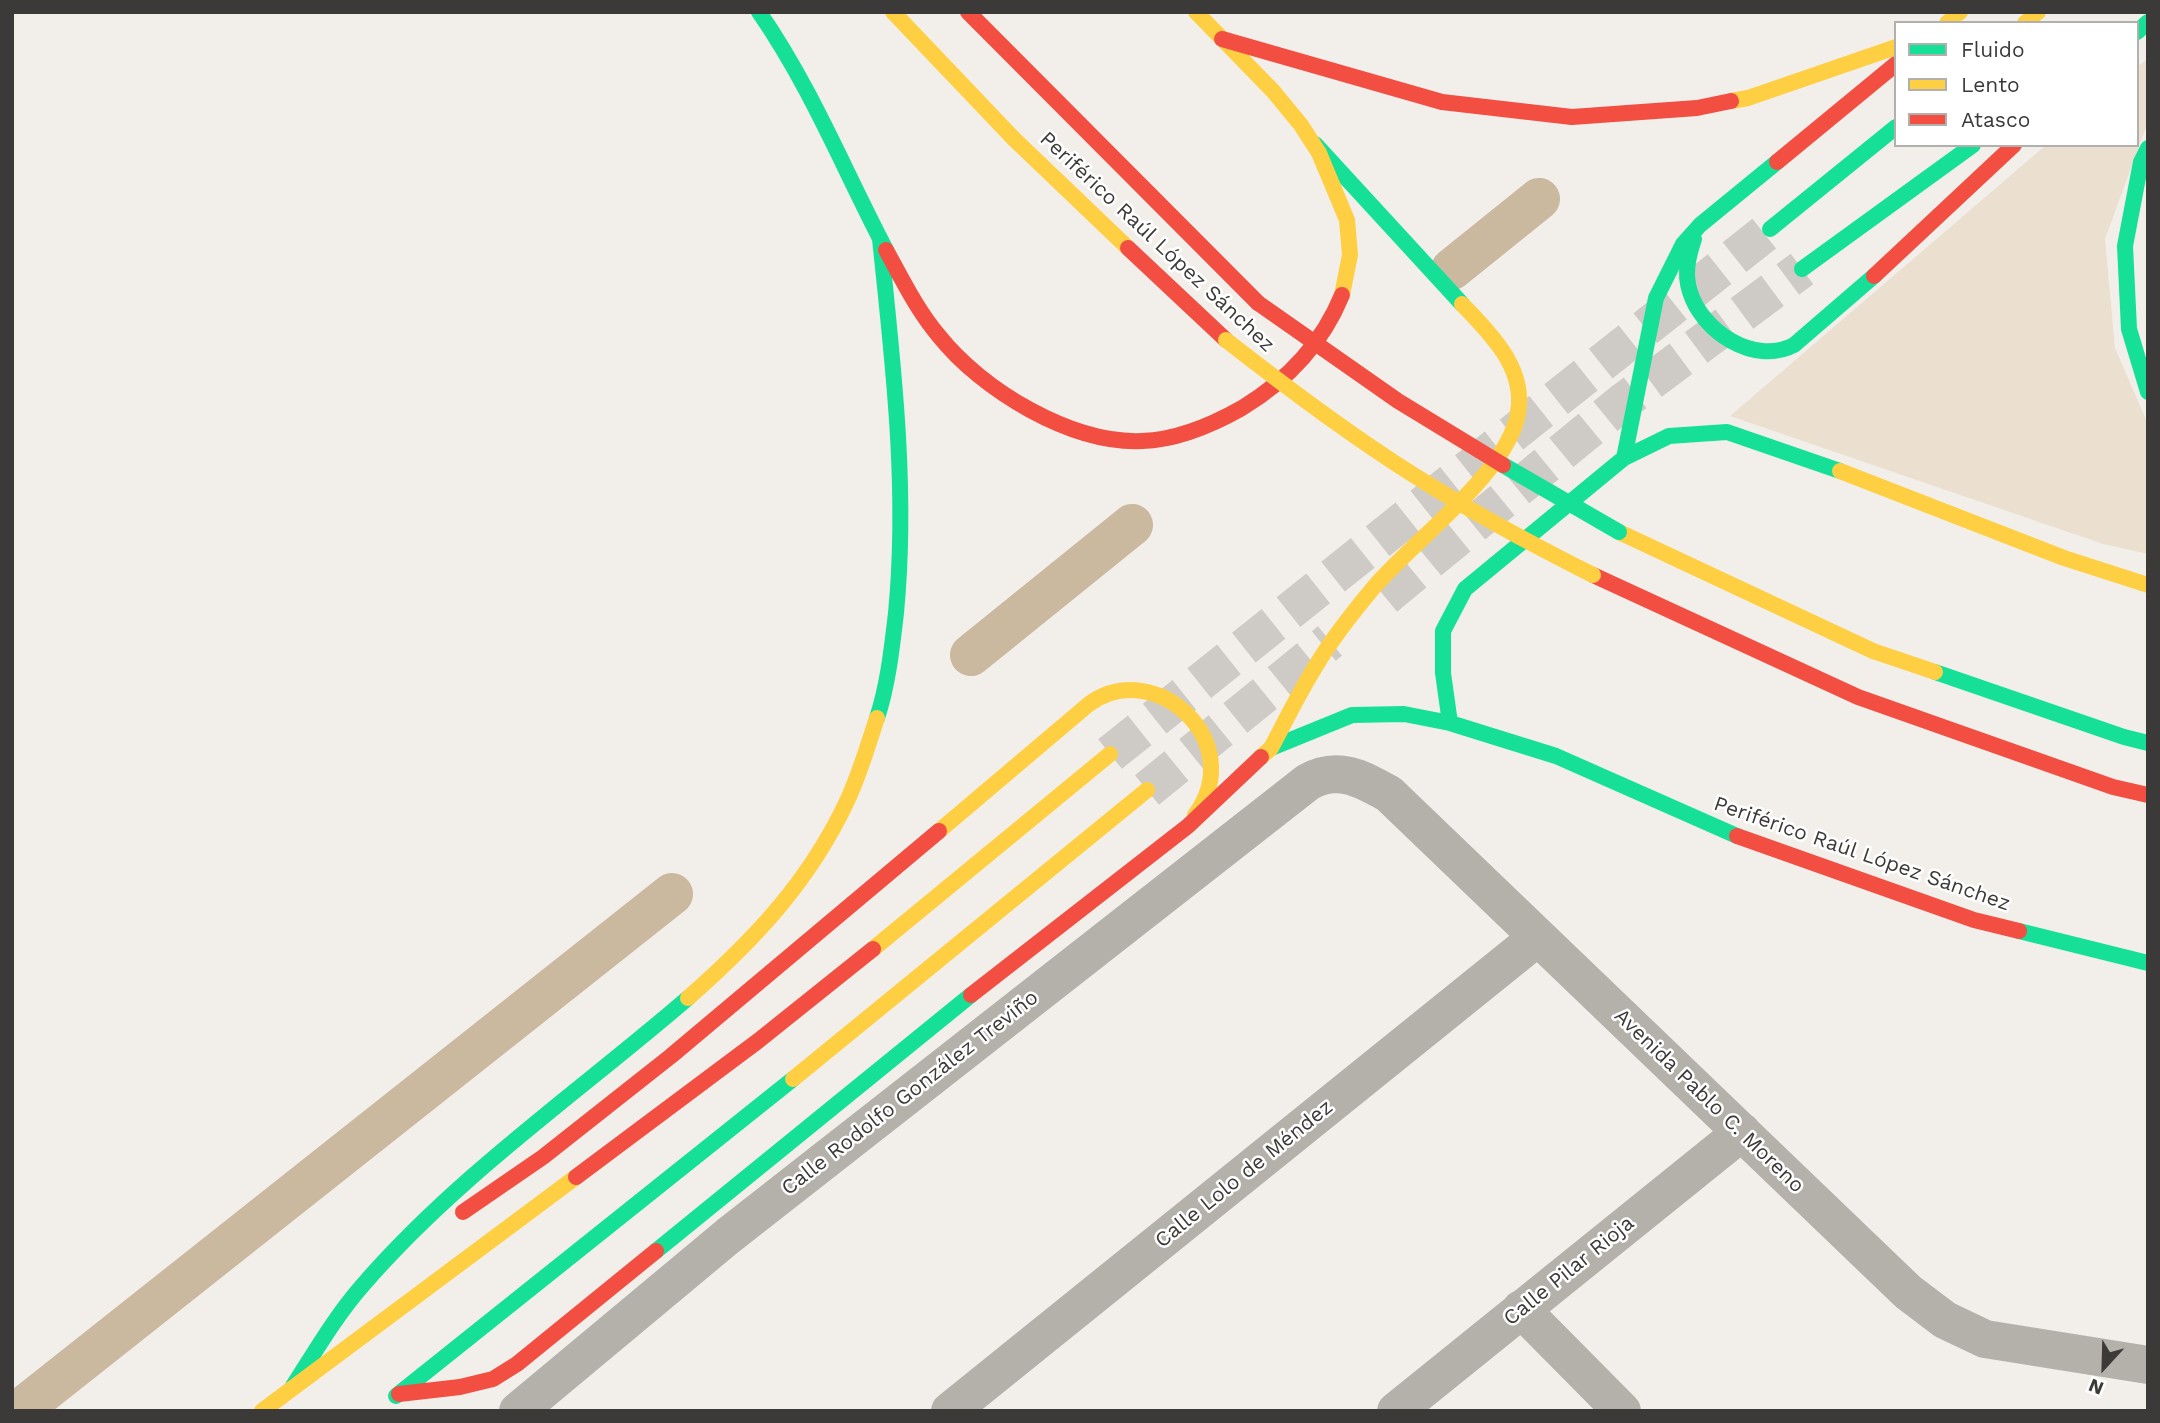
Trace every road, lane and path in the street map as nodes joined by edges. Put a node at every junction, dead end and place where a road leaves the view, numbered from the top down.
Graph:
1 (759, 12) edge
2 (893, 12) edge
3 (968, 12) edge
4 (1196, 12) edge
5 (1223, 38) junction
6 (1894, 48) edge
7 (1894, 66) edge
8 (1894, 129) edge
9 (1315, 144) junction
10 (1970, 147) edge
11 (2012, 147) edge
12 (2148, 148) edge
13 (1700, 225) junction
14 (1770, 229) tunnel mouth
15 (880, 239) junction
16 (1802, 269) tunnel mouth
17 (2148, 392) edge
18 (1624, 458) junction
19 (2148, 585) edge
20 (1450, 723) junction
21 (2148, 743) edge
22 (1271, 748) junction
23 (1110, 754) tunnel mouth
24 (1308, 782) joint
25 (1147, 790) tunnel mouth
26 (2148, 795) edge
27 (1188, 825) junction
28 (1538, 937) junction
29 (2148, 963) edge
30 (1742, 1132) junction
31 (405, 1239) junction
32 (1521, 1310) junction
33 (2148, 1365) edge
34 (293, 1386) junction
35 (262, 1411) edge
36 (518, 1411) edge
37 (950, 1411) edge
38 (1396, 1411) edge
39 (1622, 1411) edge

1 - 15 main road
2 - 26 main road, Periférico Raúl López Sánchez, bridge
3 - 21 main road, Periférico Raúl López Sánchez, bridge
4 - 5 main road
5 - 6 main road
5 - 9 main road
7 - 13 main road
8 - 14 main road
9 - 15 main road
9 - 22 main road
10 - 16 main road
11 - 13 main road
12 - 17 main road
13 - 18 main road
15 - 31 main road
18 - 19 main road
18 - 20 main road
20 - 22 main road, Periférico Raúl López Sánchez
20 - 29 main road, Periférico Raúl López Sánchez
22 - 27 main road
23 - 34 main road
24 - 28 street, Avenida Pablo C. Moreno
24 - 36 street, Calle Rodolfo González Treviño
25 - 27 main road
27 - 31 main road
28 - 30 street, Avenida Pablo C. Moreno
28 - 37 street, Calle Lolo de Méndez
30 - 32 street, Calle Pilar Rioja
30 - 33 street, Avenida Pablo C. Moreno
31 - 34 main road
32 - 38 street, Calle Pilar Rioja
32 - 39 street
34 - 35 main road

